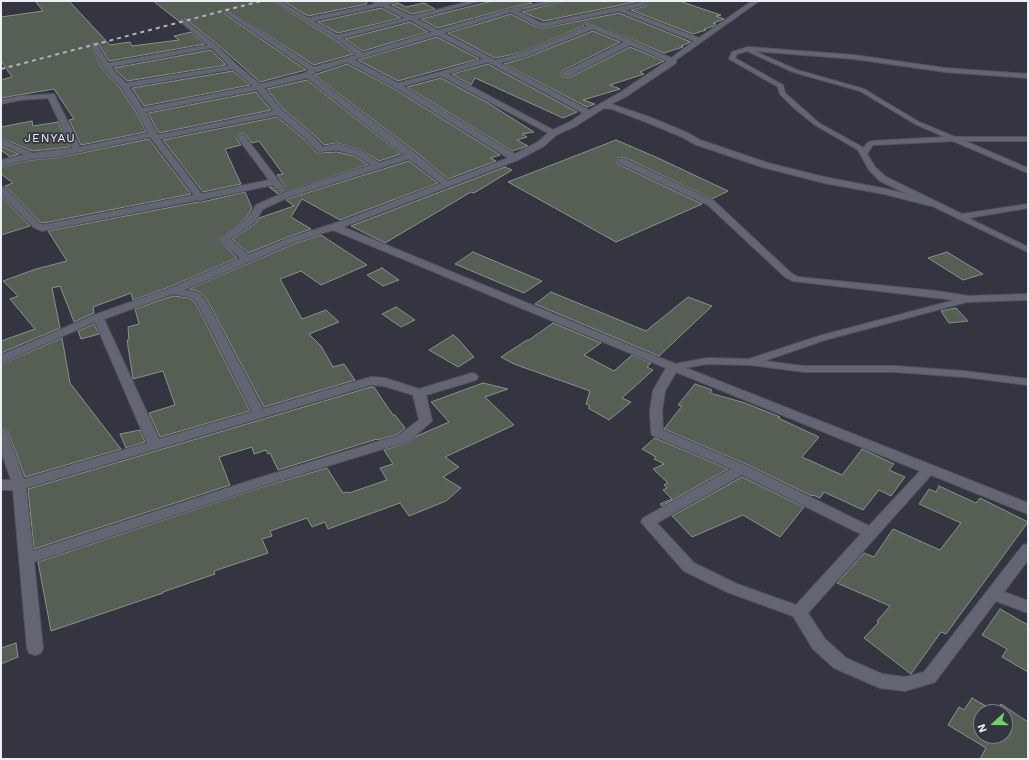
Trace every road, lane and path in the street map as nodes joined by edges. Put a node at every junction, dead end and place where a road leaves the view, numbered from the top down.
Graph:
1 (276, 1) edge
2 (375, 1) edge
3 (396, 1) edge
4 (478, 1) edge
5 (558, 1) edge
6 (638, 1) edge
7 (756, 1) edge
8 (382, 4) junction
9 (619, 9) junction
10 (512, 10) junction
11 (228, 12) dead end
12 (409, 17) junction
13 (577, 19) junction
14 (307, 20) junction
15 (184, 22) dead end
16 (594, 26) junction
17 (438, 33) junction
18 (337, 37) junction
19 (700, 41) junction
20 (630, 42) junction
21 (95, 45) dead end
22 (214, 46) junction
23 (748, 49) junction
24 (361, 55) junction
25 (347, 59) junction
26 (491, 61) junction
27 (673, 61) junction
28 (106, 66) junction
29 (234, 67) junction
30 (311, 72) junction
31 (442, 74) junction
32 (566, 74) dead end
33 (1028, 76) edge
34 (397, 85) junction
35 (124, 86) junction
36 (259, 87) junction
37 (1, 102) edge
38 (602, 105) junction
39 (141, 111) junction
40 (279, 112) junction
41 (589, 113) junction
42 (553, 133) junction
43 (155, 136) junction
44 (241, 137) dead end
45 (956, 139) junction
46 (1028, 139) edge
47 (1, 141) edge
48 (77, 150) junction
49 (864, 152) junction
50 (412, 155) junction
51 (32, 156) junction
52 (516, 158) junction
53 (622, 161) dead end
54 (1, 163) edge
55 (377, 165) junction
56 (1028, 171) edge
57 (275, 182) junction
58 (448, 184) junction
59 (1, 189) edge
60 (286, 195) junction
61 (201, 198) junction
62 (931, 203) junction
63 (1028, 206) edge
64 (961, 217) junction
65 (334, 227) junction
66 (1028, 250) edge
67 (247, 259) junction
68 (176, 289) junction
69 (1028, 297) edge
70 (968, 298) junction
71 (98, 317) junction
72 (1, 359) edge
73 (751, 362) junction
74 (673, 367) junction
75 (472, 377) dead end
76 (1028, 382) edge
77 (419, 393) junction
78 (259, 414) junction
79 (1, 432) edge
80 (155, 445) junction
81 (742, 469) junction
82 (929, 469) junction
83 (1, 485) edge
84 (19, 485) junction
85 (1028, 509) edge
86 (871, 534) junction
87 (1028, 549) edge
88 (26, 559) junction
89 (993, 594) junction
90 (1028, 607) edge
91 (799, 612) junction
92 (35, 648) dead end

1 - 14 street
2 - 8 street
3 - 8 street
4 - 12 street
5 - 10 street
6 - 9 street
7 - 19 street
8 - 12 street
8 - 14 street
9 - 13 street
9 - 19 street
10 - 13 street
10 - 17 street
11 - 30 street
12 - 17 street
12 - 18 street
13 - 16 street
14 - 18 street
15 - 22 street
16 - 20 street
16 - 26 street
17 - 24 street
17 - 26 street
18 - 24 street
19 - 27 street
20 - 27 street
20 - 32 street
21 - 28 street
22 - 28 street
22 - 29 street
23 - 33 lane
23 - 45 lane
23 - 49 lane
24 - 25 street
25 - 30 street
25 - 34 street
26 - 31 street
26 - 41 street
27 - 38 street
28 - 35 street
29 - 35 street
29 - 36 street
30 - 36 street
30 - 50 street
31 - 34 street
31 - 42 street
34 - 52 street
35 - 39 street
36 - 39 street
36 - 40 street
37 - 48 street
38 - 41 street
38 - 62 street
39 - 43 street
40 - 43 street
40 - 55 street
41 - 42 street
42 - 52 street
43 - 48 street
43 - 61 street
44 - 57 street
45 - 46 lane
45 - 49 lane
45 - 56 lane
47 - 51 street
48 - 51 street
49 - 62 lane
50 - 55 street
50 - 58 street
51 - 54 street
52 - 58 street
53 - 70 lane
55 - 60 street
57 - 60 street
57 - 61 street
58 - 65 street
59 - 61 street
60 - 67 street
62 - 64 lane
63 - 64 lane
64 - 66 lane
65 - 67 street
65 - 74 street
67 - 68 street
68 - 71 street
68 - 78 street
69 - 70 lane
70 - 73 lane
71 - 72 street
71 - 80 street
73 - 74 lane
73 - 76 lane
74 - 81 street
74 - 82 street
75 - 77 street
77 - 78 street
77 - 88 street
78 - 80 street
79 - 84 street
80 - 84 street
81 - 86 street
81 - 91 street
82 - 85 street
82 - 86 street
83 - 84 street
84 - 88 street
86 - 91 street
87 - 89 street
88 - 92 street
89 - 90 street
89 - 91 street

